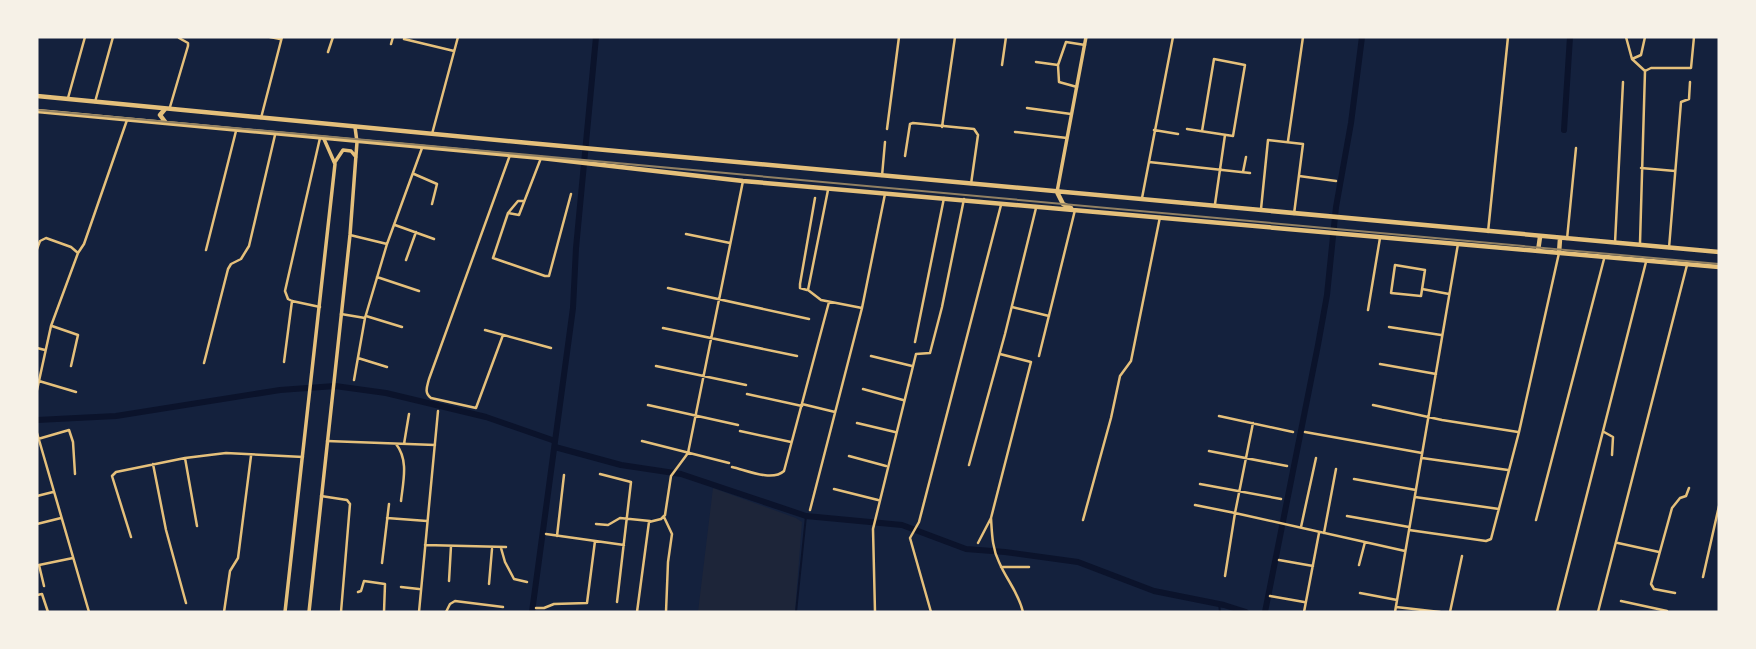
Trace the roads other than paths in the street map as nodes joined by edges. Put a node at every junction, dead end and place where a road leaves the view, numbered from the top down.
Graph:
1 (85, 37) edge
2 (113, 37) edge
3 (270, 37) edge
4 (332, 37) edge
5 (393, 37) edge
6 (458, 37) edge
7 (899, 37) edge
8 (955, 37) edge
9 (1006, 37) edge
10 (1086, 37) edge
11 (1173, 37) edge
12 (1303, 37) edge
13 (1508, 37) edge
14 (1626, 37) edge
15 (1645, 37) edge
16 (1694, 37) edge
17 (179, 38) edge
18 (282, 38) edge
19 (404, 38) dead end
20 (391, 44) dead end
21 (1085, 45) junction
22 (454, 51) junction
23 (328, 52) dead end
24 (1632, 59) junction
25 (1035, 62) dead end
26 (1002, 65) dead end
27 (1059, 65) junction
28 (1645, 71) junction
29 (1623, 82) dead end
30 (1690, 82) dead end
31 (1077, 87) junction
32 (37, 96) edge
33 (68, 99) junction
34 (95, 102) junction
35 (155, 108) junction
36 (1027, 108) dead end
37 (167, 109) junction
38 (37, 111) edge
39 (1072, 114) junction
40 (261, 118) junction
41 (127, 120) junction
42 (153, 123) junction
43 (166, 124) junction
44 (355, 127) junction
45 (942, 127) junction
46 (887, 129) dead end
47 (1186, 129) dead end
48 (1154, 130) junction
49 (236, 131) junction
50 (1202, 131) junction
51 (1015, 132) dead end
52 (432, 134) junction
53 (1178, 134) dead end
54 (275, 135) junction
55 (1225, 135) junction
56 (1067, 138) junction
57 (322, 139) junction
58 (1287, 141) junction
59 (357, 142) junction
60 (885, 142) dead end
61 (422, 147) junction
62 (1576, 148) dead end
63 (510, 155) junction
64 (905, 156) dead end
65 (1245, 157) dead end
66 (356, 158) junction
67 (541, 158) junction
68 (1149, 162) junction
69 (335, 164) junction
70 (1641, 168) junction
71 (1220, 169) junction
72 (1675, 171) junction
73 (1243, 172) junction
74 (1250, 173) dead end
75 (413, 174) junction
76 (882, 176) junction
77 (1299, 176) junction
78 (743, 180) junction
79 (1336, 181) dead end
80 (971, 184) junction
81 (828, 188) junction
82 (1057, 192) junction
83 (886, 193) junction
84 (570, 194) dead end
85 (815, 198) dead end
86 (944, 198) junction
87 (964, 200) junction
88 (1141, 200) junction
89 (524, 201) junction
90 (1002, 203) junction
91 (432, 204) dead end
92 (1036, 206) junction
93 (1215, 206) junction
94 (1075, 210) junction
95 (1261, 211) junction
96 (508, 213) junction
97 (1294, 214) junction
98 (1160, 217) junction
99 (394, 224) junction
100 (416, 232) junction
101 (1488, 232) junction
102 (686, 234) dead end
103 (350, 235) junction
104 (1380, 237) junction
105 (1540, 237) junction
106 (434, 239) dead end
107 (1563, 239) junction
108 (730, 243) junction
109 (1615, 243) junction
110 (387, 244) junction
111 (1458, 244) junction
112 (1640, 245) junction
113 (1669, 247) junction
114 (37, 249) edge
115 (206, 250) dead end
116 (1538, 251) junction
117 (1719, 252) edge
118 (78, 253) junction
119 (805, 253) junction
120 (1559, 253) junction
121 (815, 254) junction
122 (1605, 257) junction
123 (405, 260) dead end
124 (1646, 262) junction
125 (1687, 265) junction
126 (1719, 267) edge
127 (802, 273) junction
128 (811, 274) junction
129 (377, 277) junction
130 (668, 288) dead end
131 (1422, 289) junction
132 (808, 290) junction
133 (419, 291) dead end
134 (1449, 294) junction
135 (719, 299) junction
136 (292, 301) junction
137 (829, 302) junction
138 (320, 307) junction
139 (1012, 307) junction
140 (862, 308) junction
141 (1368, 310) dead end
142 (341, 314) junction
143 (1049, 316) junction
144 (365, 317) junction
145 (809, 319) dead end
146 (51, 326) junction
147 (402, 327) dead end
148 (1389, 327) dead end
149 (663, 328) dead end
150 (485, 330) dead end
151 (503, 335) junction
152 (1442, 335) junction
153 (712, 338) junction
154 (915, 342) dead end
155 (37, 348) edge
156 (551, 348) dead end
157 (45, 350) junction
158 (1000, 354) junction
159 (797, 356) dead end
160 (871, 356) dead end
161 (1039, 356) dead end
162 (358, 358) junction
163 (284, 362) dead end
164 (204, 363) dead end
165 (1380, 365) dead end
166 (71, 366) dead end
167 (656, 366) dead end
168 (912, 366) junction
169 (387, 367) dead end
170 (1436, 374) junction
171 (704, 377) junction
172 (354, 380) dead end
173 (38, 381) edge
174 (746, 385) dead end
175 (863, 389) dead end
176 (37, 390) edge
177 (76, 392) dead end
178 (747, 394) dead end
179 (903, 400) junction
180 (648, 405) dead end
181 (802, 405) junction
182 (1373, 405) dead end
183 (438, 411) dead end
184 (835, 412) junction
185 (409, 414) dead end
186 (696, 416) junction
187 (1219, 416) dead end
188 (1429, 417) junction
189 (857, 423) dead end
190 (1254, 423) junction
191 (738, 425) dead end
192 (740, 431) dead end
193 (895, 432) junction
194 (1293, 432) dead end
195 (1305, 432) dead end
196 (1519, 432) junction
197 (1603, 432) junction
198 (37, 433) edge
199 (38, 439) edge
200 (327, 441) junction
201 (642, 441) dead end
202 (791, 442) junction
203 (396, 443) junction
204 (404, 444) junction
205 (435, 445) junction
206 (1209, 451) dead end
207 (688, 453) junction
208 (251, 455) junction
209 (1422, 455) junction
210 (1612, 455) dead end
211 (849, 456) dead end
212 (303, 457) junction
213 (185, 458) junction
214 (1246, 458) junction
215 (1316, 458) dead end
216 (729, 463) dead end
217 (153, 464) junction
218 (969, 465) dead end
219 (887, 466) junction
220 (1287, 466) dead end
221 (732, 467) dead end
222 (1336, 469) dead end
223 (1508, 470) junction
224 (75, 474) dead end
225 (600, 474) dead end
226 (565, 475) dead end
227 (1354, 479) dead end
228 (1200, 484) dead end
229 (1689, 488) dead end
230 (834, 489) dead end
231 (1416, 490) junction
232 (1239, 491) junction
233 (54, 492) junction
234 (37, 496) edge
235 (321, 496) junction
236 (1415, 497) junction
237 (1281, 499) dead end
238 (878, 500) junction
239 (401, 501) dead end
240 (389, 504) dead end
241 (1195, 505) dead end
242 (1719, 506) edge
243 (1499, 509) junction
244 (810, 510) dead end
245 (1235, 513) junction
246 (1347, 516) dead end
247 (664, 517) junction
248 (61, 518) junction
249 (387, 518) junction
250 (626, 518) junction
251 (991, 518) junction
252 (650, 520) junction
253 (1083, 520) dead end
254 (1536, 520) dead end
255 (427, 521) junction
256 (37, 524) edge
257 (596, 524) dead end
258 (197, 526) dead end
259 (1301, 527) junction
260 (1409, 528) junction
261 (1322, 533) junction
262 (547, 534) dead end
263 (557, 536) junction
264 (1713, 536) junction
265 (131, 537) dead end
266 (1719, 537) edge
267 (595, 541) junction
268 (1365, 542) junction
269 (978, 543) dead end
270 (1617, 543) junction
271 (424, 545) junction
272 (624, 545) junction
273 (452, 547) junction
274 (492, 548) junction
275 (1406, 551) junction
276 (1659, 552) junction
277 (1462, 556) dead end
278 (73, 558) junction
279 (1279, 560) dead end
280 (382, 563) dead end
281 (1000, 565) junction
282 (1359, 565) dead end
283 (1313, 566) junction
284 (1029, 567) dead end
285 (1225, 576) dead end
286 (1703, 577) dead end
287 (449, 581) dead end
288 (527, 582) dead end
289 (489, 584) dead end
290 (44, 586) dead end
291 (401, 587) dead end
292 (420, 589) junction
293 (359, 592) dead end
294 (1360, 593) dead end
295 (1675, 593) dead end
296 (37, 595) edge
297 (1270, 596) dead end
298 (1397, 600) junction
299 (1621, 601) dead end
300 (617, 602) dead end
301 (1306, 602) junction
302 (186, 603) dead end
303 (503, 607) dead end
304 (1396, 607) junction
305 (536, 608) dead end
306 (1648, 610) edge
307 (1667, 611) edge
308 (48, 612) edge
309 (89, 612) edge
310 (224, 612) edge
311 (285, 612) edge
312 (309, 612) edge
313 (341, 612) edge
314 (384, 612) edge
315 (419, 612) edge
316 (446, 612) edge
317 (637, 612) edge
318 (666, 612) edge
319 (875, 612) edge
320 (931, 612) edge
321 (1023, 612) edge
322 (1304, 612) edge
323 (1395, 612) edge
324 (1440, 612) edge
325 (1450, 612) edge
326 (1557, 612) edge
327 (1598, 612) edge

1 - 33 street
2 - 34 street
3 - 18 street
4 - 23 street
5 - 20 street
6 - 22 street
7 - 46 street
8 - 45 street
9 - 26 street
10 - 21 main road
11 - 48 street
12 - 58 street
13 - 101 street
14 - 24 street
15 - 24 street
16 - 28 street
17 - 37 street
18 - 40 street
19 - 22 street
21 - 27 street
21 - 31 main road
22 - 52 street
24 - 28 street
25 - 27 street
27 - 31 street
28 - 70 street
29 - 109 street
30 - 72 street
31 - 39 main road
32 - 33 main road
33 - 34 main road
34 - 35 main road
35 - 37 main road
35 - 42 main road
36 - 39 street
37 - 40 main road
37 - 43 main road
38 - 41 main road
39 - 56 main road
40 - 44 main road
41 - 42 main road
41 - 118 street
42 - 43 main road
43 - 49 main road
44 - 52 main road
44 - 59 main road
45 - 64 street
45 - 80 street
47 - 50 street
48 - 53 street
48 - 68 street
49 - 54 main road
49 - 115 street
50 - 55 street
50 - 55 street
51 - 56 street
52 - 76 main road
54 - 57 main road
54 - 164 street
55 - 71 street
56 - 82 main road
57 - 59 main road
57 - 69 main road
57 - 136 street
58 - 77 street
58 - 95 street
59 - 61 main road
59 - 66 main road
60 - 76 street
61 - 63 main road
61 - 75 street
62 - 107 street
63 - 67 main road
63 - 151 street
65 - 73 street
66 - 69 main road
66 - 103 main road
67 - 78 main road
67 - 89 street
68 - 71 street
68 - 88 street
69 - 138 main road
70 - 72 street
70 - 112 street
71 - 73 street
71 - 93 street
72 - 113 street
73 - 74 street
75 - 91 street
75 - 99 street
76 - 80 main road
77 - 79 street
77 - 97 street
78 - 81 main road
78 - 108 street
80 - 82 main road
81 - 83 main road
81 - 121 street
82 - 88 main road
82 - 94 main road
83 - 86 main road
83 - 140 street
84 - 96 street
85 - 119 street
86 - 87 main road
86 - 154 street
87 - 90 main road
87 - 168 street
88 - 93 main road
89 - 96 street
89 - 96 street
90 - 92 main road
90 - 320 street
92 - 94 main road
92 - 139 street
93 - 95 main road
94 - 98 main road
94 - 143 street
95 - 97 main road
97 - 101 main road
98 - 104 main road
98 - 253 street
99 - 100 street
99 - 110 street
100 - 106 street
100 - 123 street
101 - 105 main road
102 - 108 street
103 - 110 street
103 - 142 main road
104 - 111 main road
104 - 141 street
105 - 107 main road
105 - 116 main road
107 - 109 main road
107 - 120 main road
108 - 135 street
109 - 112 main road
110 - 129 street
111 - 116 main road
111 - 134 street
112 - 113 main road
113 - 117 main road
114 - 118 street
116 - 120 main road
118 - 146 street
119 - 121 street
119 - 127 street
120 - 122 main road
120 - 196 street
121 - 128 street
122 - 124 main road
122 - 254 street
124 - 125 main road
124 - 197 street
125 - 126 main road
125 - 270 street
127 - 128 street
127 - 132 street
128 - 132 street
129 - 133 street
129 - 144 street
130 - 135 street
131 - 131 street
131 - 134 street
132 - 137 street
134 - 152 street
135 - 145 street
135 - 153 street
136 - 138 street
136 - 163 street
137 - 140 street
137 - 181 street
138 - 212 main road
139 - 143 street
139 - 158 street
140 - 184 street
142 - 144 street
142 - 200 main road
143 - 161 street
144 - 147 street
144 - 162 street
146 - 157 street
146 - 166 street
148 - 152 street
149 - 153 street
150 - 151 street
151 - 156 street
152 - 170 street
153 - 159 street
153 - 171 street
155 - 157 street
157 - 173 street
158 - 218 street
158 - 251 street
160 - 168 street
162 - 169 street
162 - 172 street
165 - 170 street
167 - 171 street
168 - 179 street
170 - 188 street
171 - 174 street
171 - 186 street
173 - 176 street
173 - 177 street
175 - 179 street
178 - 181 street
179 - 193 street
180 - 186 street
181 - 184 street
181 - 202 street
182 - 188 street
183 - 205 street
184 - 244 street
185 - 204 street
186 - 191 street
186 - 207 street
187 - 190 street
188 - 196 street
188 - 209 street
189 - 193 street
190 - 194 street
190 - 214 street
192 - 202 street
193 - 219 street
195 - 209 street
196 - 223 street
197 - 210 street
197 - 326 street
198 - 199 street
199 - 224 street
199 - 233 street
200 - 203 street
200 - 235 main road
201 - 207 street
202 - 221 street
203 - 204 street
203 - 239 street
204 - 205 street
205 - 255 street
206 - 214 street
207 - 216 street
207 - 247 street
208 - 212 street
208 - 213 street
208 - 310 street
209 - 223 street
209 - 231 street
211 - 219 street
212 - 311 main road
213 - 217 street
213 - 258 street
214 - 220 street
214 - 232 street
215 - 259 street
217 - 265 street
217 - 302 street
219 - 238 street
222 - 261 street
223 - 243 street
225 - 250 street
226 - 263 street
227 - 231 street
228 - 232 street
229 - 276 street
230 - 238 street
231 - 236 street
232 - 237 street
232 - 245 street
233 - 234 street
233 - 248 street
235 - 312 main road
235 - 313 street
236 - 243 street
236 - 260 street
238 - 319 street
240 - 249 street
241 - 245 street
242 - 264 street
243 - 260 street
245 - 259 street
245 - 285 street
246 - 260 street
247 - 252 street
247 - 318 street
248 - 256 street
248 - 278 street
249 - 255 street
249 - 280 street
250 - 252 street
250 - 257 street
250 - 272 street
251 - 269 street
251 - 281 street
252 - 317 street
255 - 271 street
259 - 261 street
260 - 275 street
261 - 268 street
261 - 283 street
262 - 263 street
263 - 267 street
264 - 266 street
264 - 286 street
267 - 272 street
267 - 305 street
268 - 275 street
268 - 282 street
270 - 276 street
270 - 327 street
271 - 273 street
271 - 292 street
272 - 300 street
273 - 274 street
273 - 287 street
274 - 288 street
274 - 289 street
275 - 298 street
276 - 295 street
277 - 325 street
278 - 290 street
278 - 309 street
279 - 283 street
281 - 284 street
281 - 321 street
283 - 301 street
291 - 292 street
292 - 315 street
293 - 314 street
294 - 298 street
296 - 308 street
297 - 301 street
298 - 304 street
299 - 306 street
301 - 322 street
303 - 316 street
304 - 323 street
304 - 324 street
306 - 307 street

